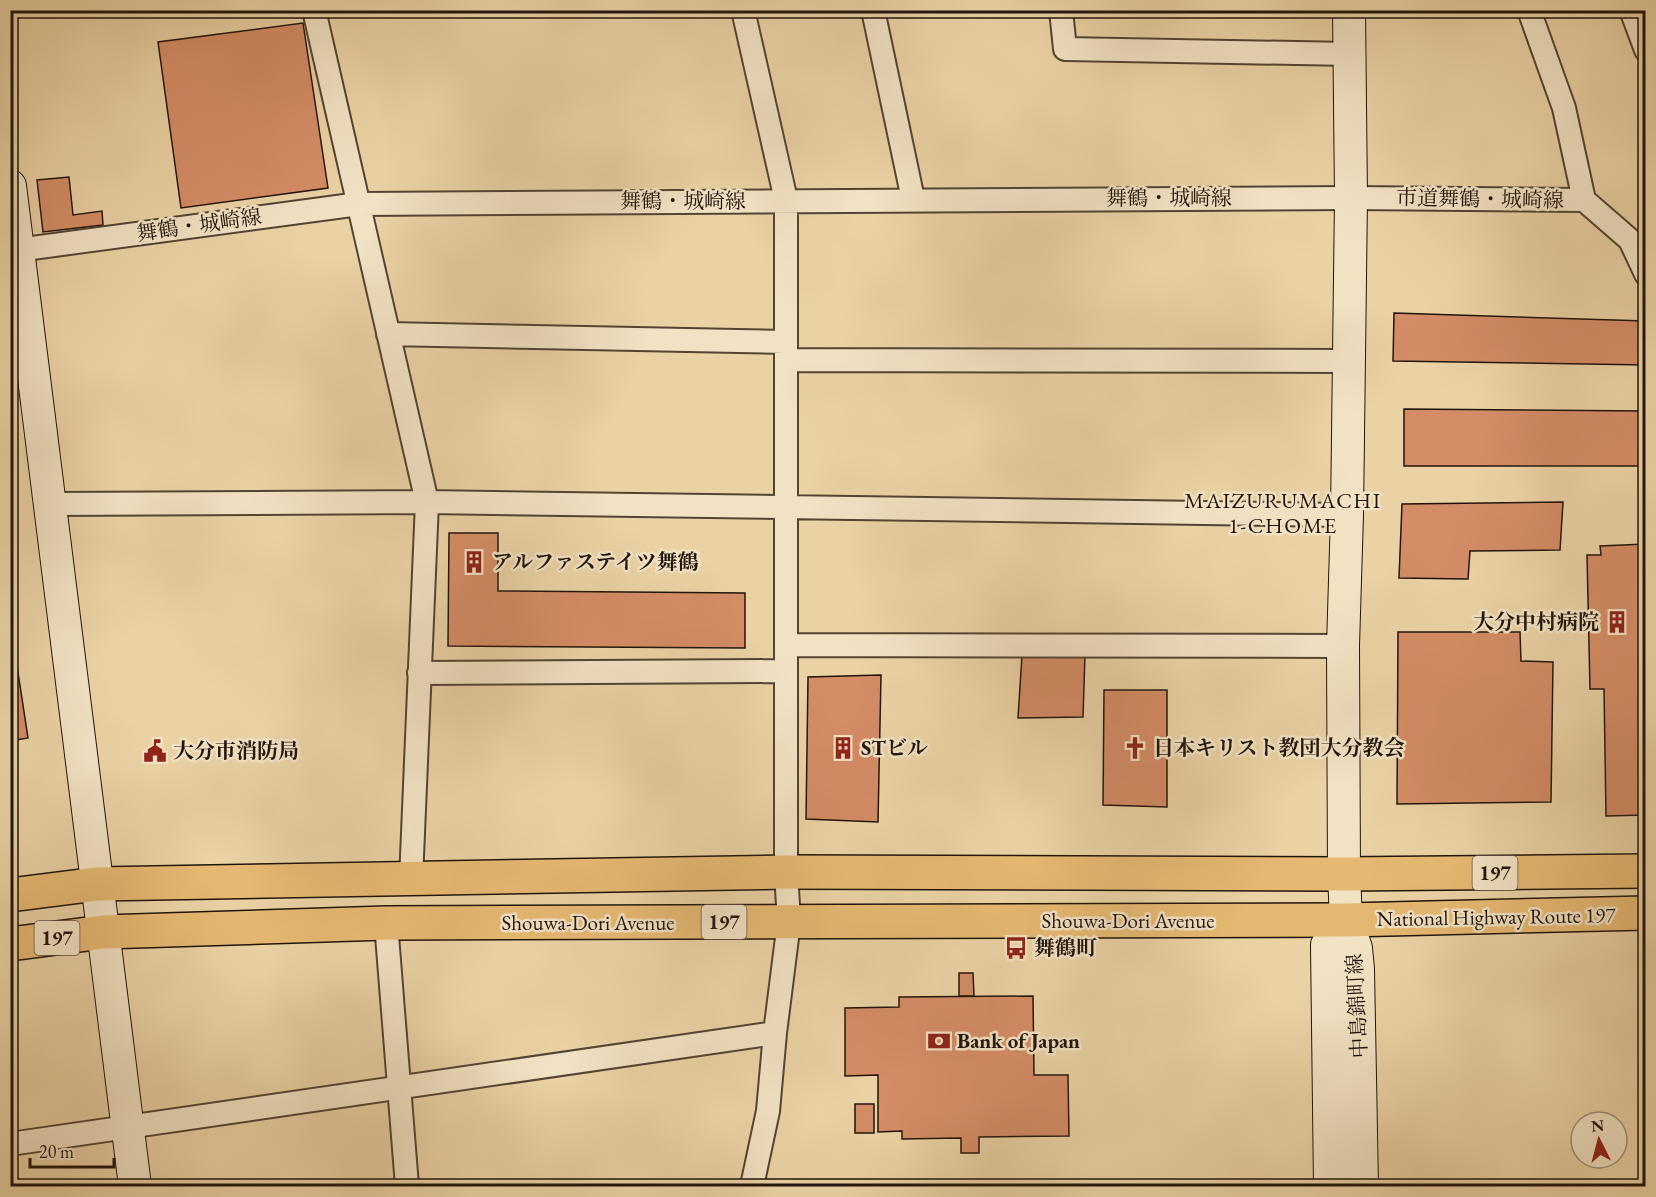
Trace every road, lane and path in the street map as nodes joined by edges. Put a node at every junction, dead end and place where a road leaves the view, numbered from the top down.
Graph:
1 (314, 10) edge
2 (743, 10) edge
3 (873, 10) edge
4 (1061, 10) edge
5 (1349, 10) edge
6 (1529, 10) edge
7 (1631, 10) edge
8 (1646, 50) edge
9 (1350, 54) junction
10 (10, 186) edge
11 (1351, 198) junction
12 (913, 199) junction
13 (786, 200) junction
14 (1584, 200) junction
15 (359, 204) junction
16 (15, 250) edge
17 (1646, 274) edge
18 (388, 334) junction
19 (786, 351) junction
20 (1349, 361) junction
21 (426, 501) junction
22 (51, 504) junction
23 (786, 506) junction
24 (1347, 515) junction
25 (787, 645) junction
26 (1343, 646) junction
27 (786, 671) junction
28 (419, 672) junction
29 (1646, 871) edge
30 (786, 872) junction
31 (1344, 874) junction
32 (411, 880) junction
33 (97, 884) junction
34 (10, 895) edge
35 (1646, 913) edge
36 (1346, 920) junction
37 (789, 922) junction
38 (386, 923) junction
39 (103, 932) junction
40 (10, 944) edge
41 (775, 1033) junction
42 (397, 1088) junction
43 (128, 1127) junction
44 (10, 1144) edge
45 (135, 1186) edge
46 (407, 1186) edge
47 (752, 1186) edge
48 (1330, 1186) edge
49 (1362, 1186) edge

1 - 15 street
2 - 13 street
3 - 12 street
4 - 9 street
5 - 9 street
6 - 14 street
7 - 8 street
9 - 11 street
10 - 16 street
11 - 12 street, 舞鶴・城崎線
11 - 14 street, 市道舞鶴・城崎線
11 - 20 street
12 - 13 street, 舞鶴・城崎線
13 - 15 street, 舞鶴・城崎線
13 - 19 street
14 - 17 street, 市道舞鶴・城崎線
15 - 16 street, 舞鶴・城崎線
15 - 18 street
16 - 22 street
18 - 19 street
18 - 21 street
19 - 20 street
19 - 23 street
20 - 24 street
21 - 22 street
21 - 23 street
21 - 28 street
22 - 33 street
23 - 24 street
23 - 25 street
24 - 26 street
25 - 26 street
25 - 27 street
26 - 31 street
27 - 28 street
27 - 30 street
28 - 32 street
29 - 31 highway, National Highway Route 197 / 197
30 - 31 highway, 197
30 - 32 highway, 197
30 - 37 street
31 - 36 street
32 - 33 highway, 197
33 - 34 highway, 197
33 - 39 street
35 - 36 highway, National Highway Route 197 / 197
36 - 37 highway, Shouwa-Dori Avenue / 197
36 - 48 street, 中島錦町線
36 - 49 street, 中島錦町線
37 - 38 highway, Shouwa-Dori Avenue / 197
37 - 41 street
38 - 39 highway, Shouwa-Dori Avenue / 197
38 - 42 street
39 - 40 highway, Shouwa-Dori Avenue / 197
39 - 43 street
41 - 42 street
41 - 47 street
42 - 43 street
42 - 46 street
43 - 44 street
43 - 45 street

